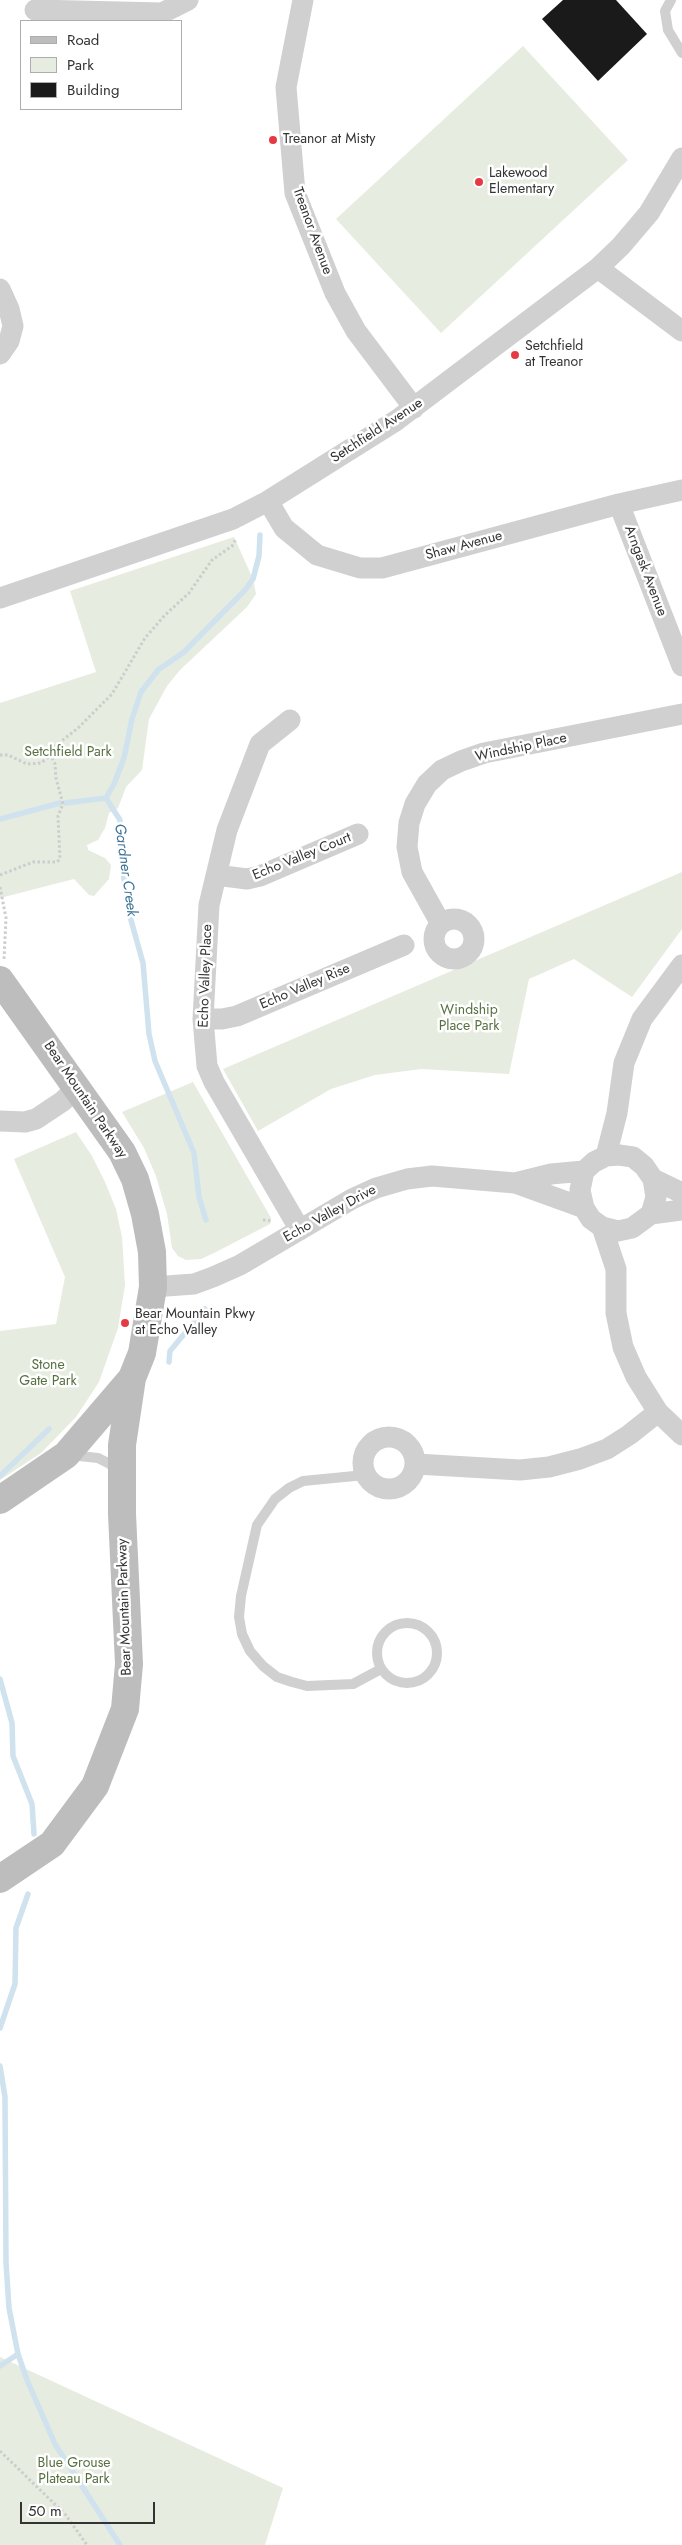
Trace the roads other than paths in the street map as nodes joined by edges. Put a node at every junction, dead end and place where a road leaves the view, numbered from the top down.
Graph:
1 (188, 0) edge
2 (303, 0) edge
3 (671, 0) edge
4 (35, 10) dead end
5 (682, 54) edge
6 (682, 158) edge
7 (598, 268) junction
8 (0, 289) edge
9 (682, 331) edge
10 (0, 354) edge
11 (414, 408) junction
12 (682, 490) edge
13 (268, 501) junction
14 (619, 504) junction
15 (0, 598) edge
16 (682, 666) edge
17 (682, 714) edge
18 (290, 720) dead end
19 (358, 834) dead end
20 (216, 875) junction
21 (441, 924) dead end
22 (404, 945) dead end
23 (682, 964) edge
24 (1, 974) edge
25 (203, 1019) junction
26 (77, 1087) junction
27 (617, 1113) junction
28 (0, 1121) edge
29 (606, 1156) junction
30 (633, 1157) junction
31 (584, 1171) junction
32 (654, 1179) junction
33 (515, 1183) junction
34 (682, 1193) edge
35 (584, 1208) junction
36 (682, 1210) edge
37 (651, 1214) junction
38 (602, 1227) junction
39 (632, 1228) junction
40 (300, 1230) junction
41 (616, 1269) junction
42 (153, 1287) junction
43 (132, 1378) junction
44 (658, 1412) junction
45 (682, 1436) edge
46 (66, 1455) junction
47 (416, 1464) junction
48 (365, 1475) junction
49 (122, 1480) junction
50 (0, 1500) edge
51 (381, 1669) junction
52 (0, 1879) edge

1 - 4 street
2 - 11 street, Treanor Avenue
3 - 5 lane
6 - 7 street, Setchfield Avenue
7 - 9 street
7 - 11 street, Setchfield Avenue
8 - 10 street
11 - 13 street, Setchfield Avenue
12 - 14 street, Shaw Avenue
13 - 14 street, Shaw Avenue
13 - 15 street, Setchfield Avenue
14 - 16 street, Arngask Avenue
17 - 21 street, Windship Place
18 - 20 street, Echo Valley Place
19 - 20 street, Echo Valley Court
20 - 25 street, Echo Valley Place
22 - 25 street, Echo Valley Rise
23 - 27 street
24 - 26 street, Bear Mountain Parkway
25 - 40 street, Echo Valley Place
26 - 28 street
26 - 42 street, Bear Mountain Parkway
27 - 29 street
27 - 30 street
29 - 30 street
29 - 31 street
30 - 32 street
31 - 33 street, Echo Valley Drive
31 - 35 street
32 - 34 street
32 - 37 street
33 - 35 street, Echo Valley Drive
33 - 40 street, Echo Valley Drive
35 - 38 street
36 - 37 street
37 - 39 street
38 - 39 street
38 - 41 street
39 - 41 street
40 - 42 street, Echo Valley Drive
41 - 44 street
42 - 43 street, Bear Mountain Parkway
43 - 46 street, Bear Mountain Parkway
43 - 49 street, Bear Mountain Parkway
44 - 45 street
44 - 47 street
46 - 49 lane
46 - 50 street, Bear Mountain Parkway
47 - 48 street
47 - 48 street
48 - 51 lane
49 - 52 street, Bear Mountain Parkway
51 - 51 lane

